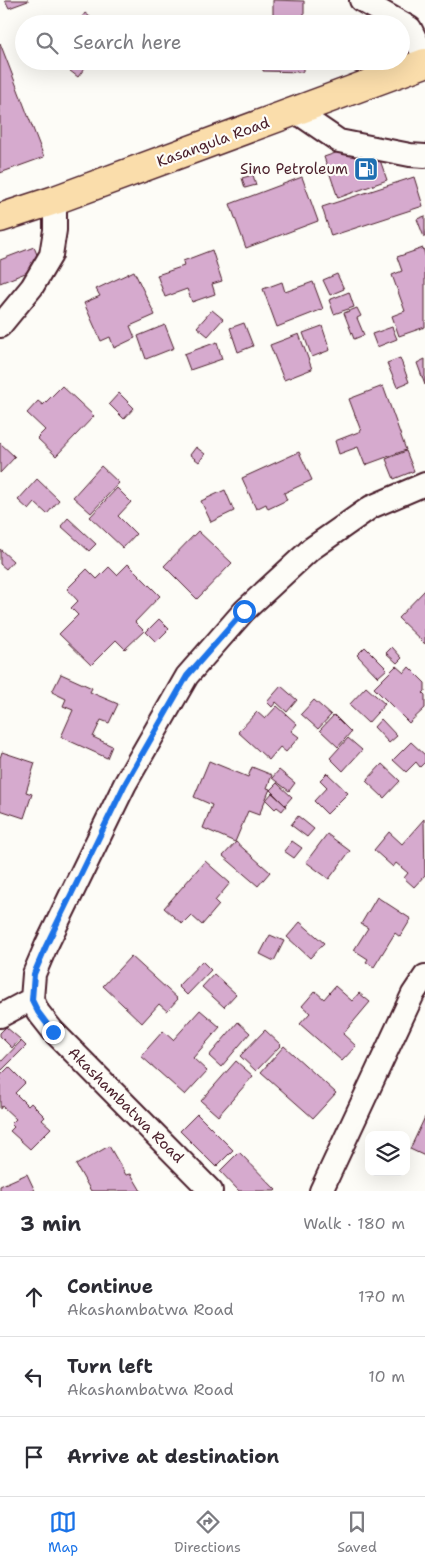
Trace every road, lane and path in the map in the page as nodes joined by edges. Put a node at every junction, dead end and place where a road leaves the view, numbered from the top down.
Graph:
1 (362, 0) edge
2 (388, 15) edge
3 (410, 28) edge
4 (425, 58) edge
5 (425, 63) edge
6 (410, 69) edge
7 (406, 70) edge
8 (295, 111) junction
9 (425, 156) edge
10 (56, 200) junction
11 (0, 218) edge
12 (0, 326) edge
13 (425, 484) edge
14 (425, 976) edge
15 (32, 1000) junction
16 (0, 1016) edge
17 (211, 1191) edge
18 (321, 1191) edge

1 - 2 street
3 - 4 street
5 - 6 main road, Kasangula Road
7 - 8 main road, Kasangula Road
8 - 9 street
8 - 10 main road, Kasangula Road
10 - 11 main road, Kasangula Road
10 - 12 street
13 - 15 street
14 - 18 street
15 - 16 street
15 - 17 street, Akashambatwa Road

